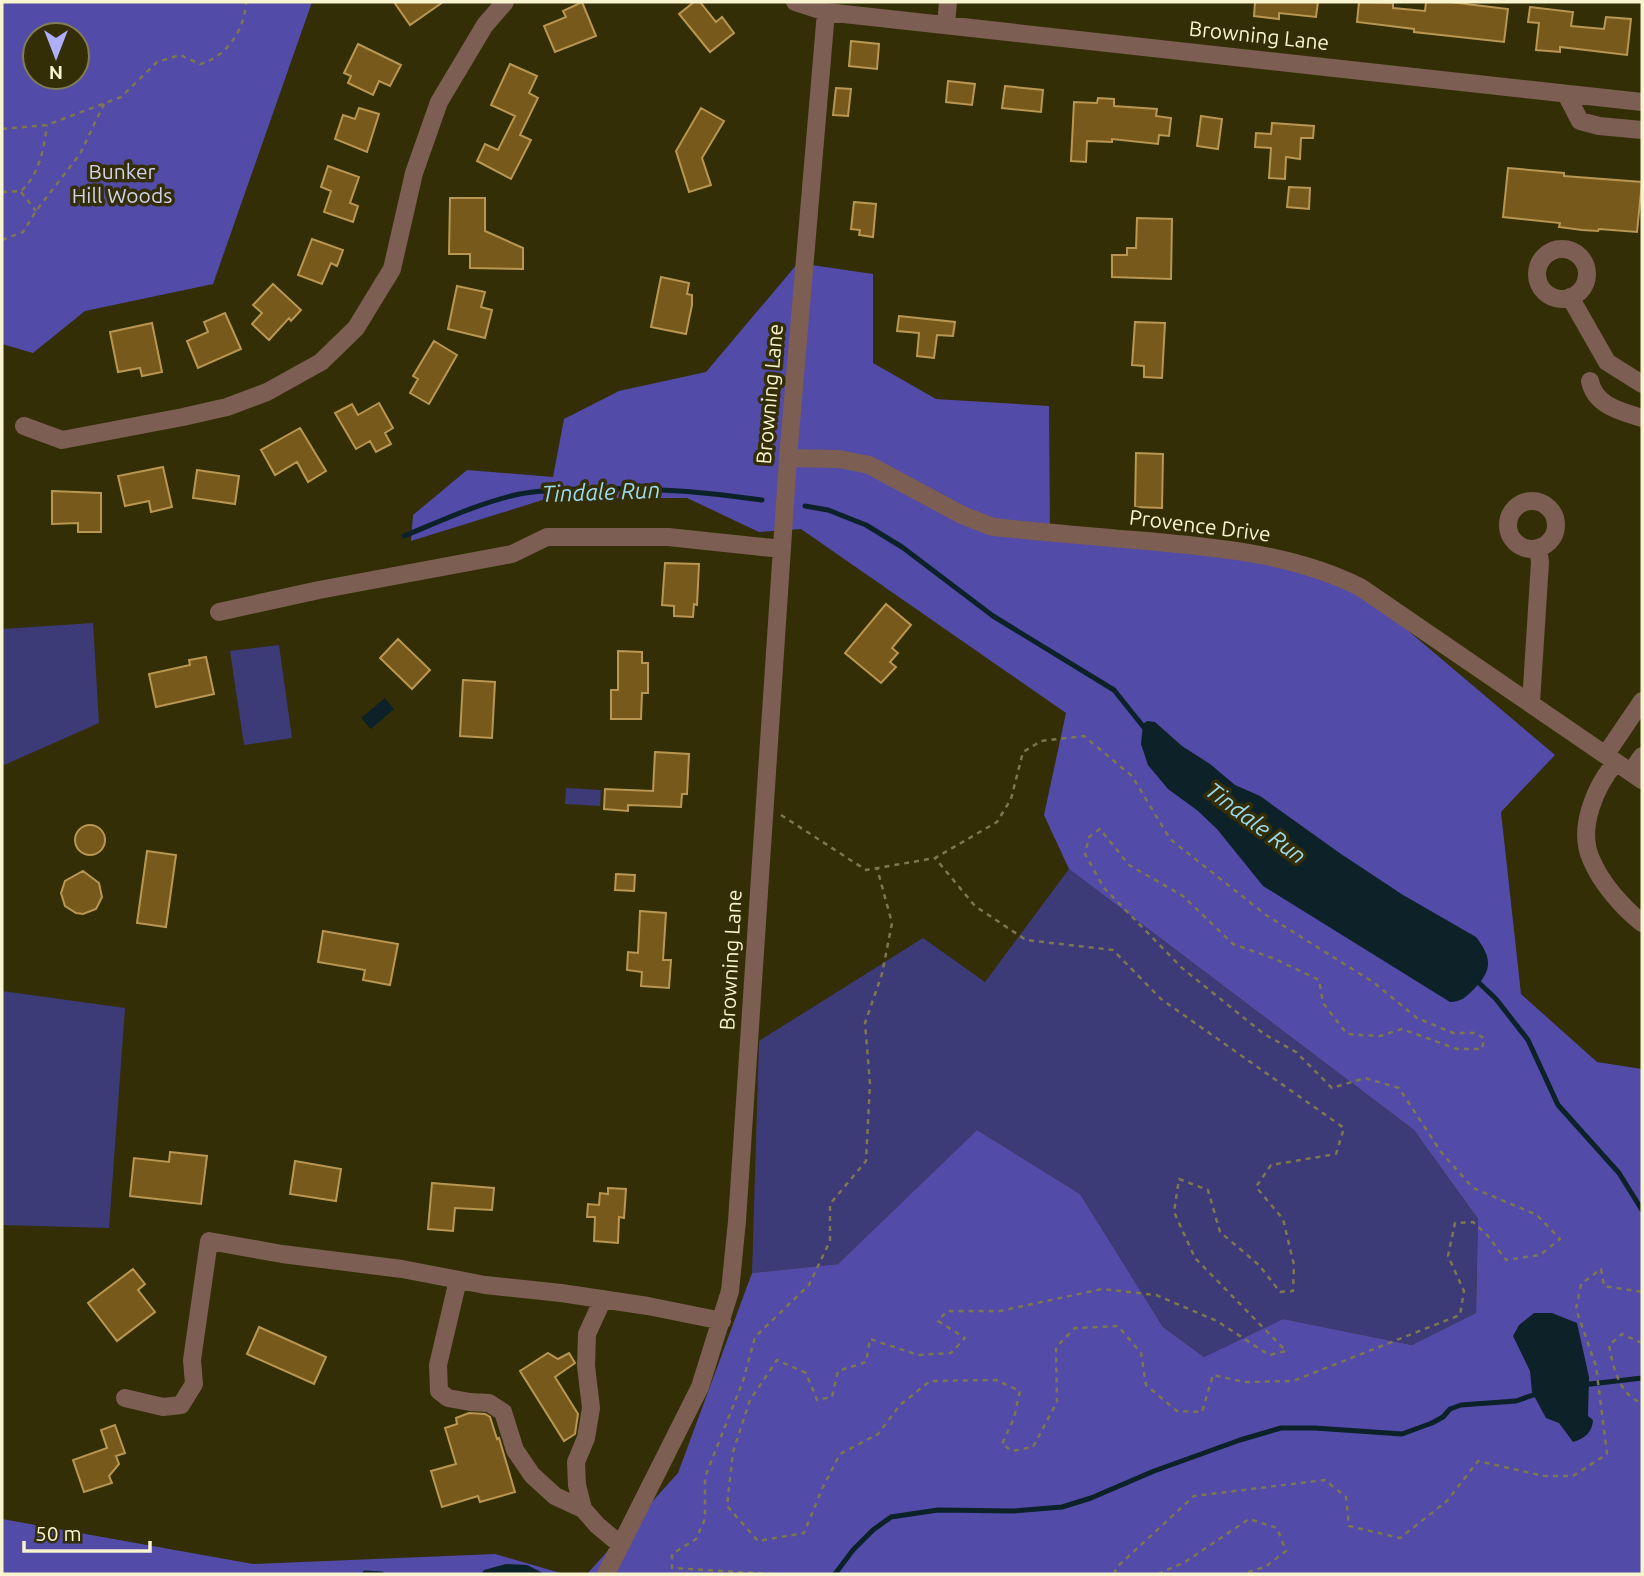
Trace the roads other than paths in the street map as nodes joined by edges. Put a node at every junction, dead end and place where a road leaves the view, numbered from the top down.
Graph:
1 (505, 2) edge
2 (795, 2) edge
3 (948, 2) edge
4 (826, 12) junction
5 (946, 24) junction
6 (1566, 94) junction
7 (1642, 102) edge
8 (1642, 130) edge
9 (1570, 297) dead end
10 (1590, 381) dead end
11 (1642, 384) edge
12 (1642, 418) edge
13 (24, 426) dead end
14 (788, 458) junction
15 (1538, 548) dead end
16 (782, 549) junction
17 (219, 612) dead end
18 (1642, 701) edge
19 (1531, 703) junction
20 (1642, 755) edge
21 (1624, 767) edge
22 (1642, 923) edge
23 (458, 1280) junction
24 (603, 1299) junction
25 (722, 1321) junction
26 (125, 1398) dead end
27 (583, 1508) junction
28 (621, 1545) junction
29 (607, 1574) edge

1 - 13 street
2 - 4 street
3 - 5 street
4 - 5 street, Browning Lane
4 - 14 street, Browning Lane
5 - 6 street, Browning Lane
6 - 7 street, Browning Lane
6 - 8 street
9 - 11 street
10 - 12 street
14 - 16 street, Browning Lane
14 - 19 street, Provence Drive
15 - 19 street
16 - 17 street
16 - 25 street, Browning Lane
18 - 21 street
19 - 21 street, Provence Drive
20 - 21 street
21 - 22 street
23 - 24 street
23 - 26 street
23 - 27 street
24 - 25 street
24 - 27 street
25 - 28 street, Browning Lane
27 - 28 street
28 - 29 street, Browning Lane

